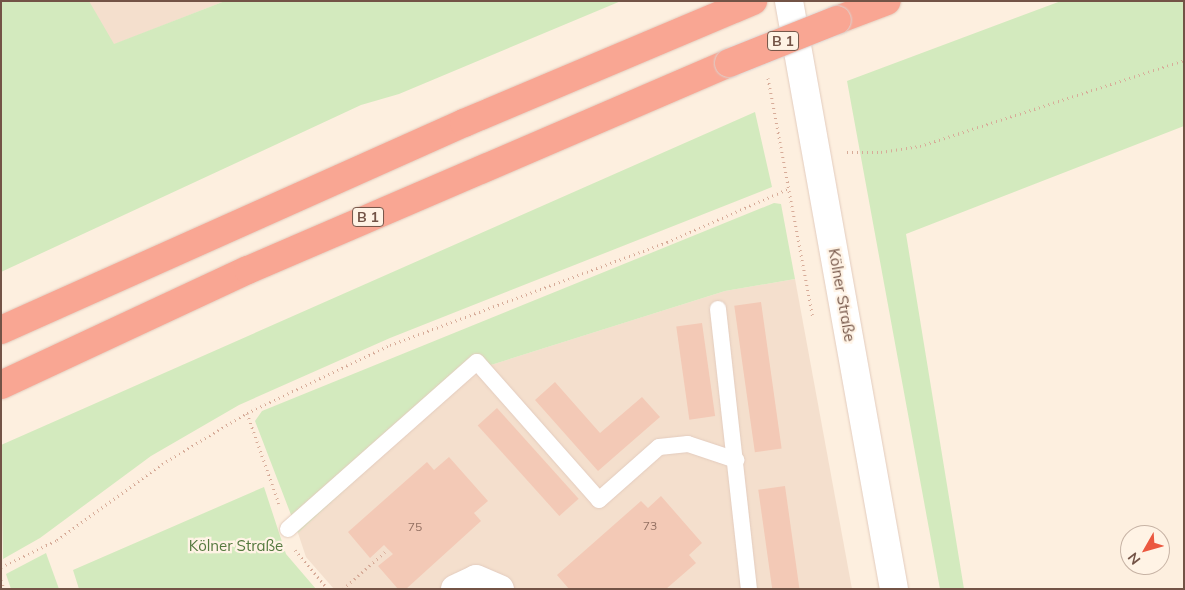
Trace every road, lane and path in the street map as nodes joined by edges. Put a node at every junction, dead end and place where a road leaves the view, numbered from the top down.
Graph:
1 (753, 1) edge
2 (789, 1) edge
3 (886, 1) edge
4 (1184, 60) edge
5 (766, 70) dead end
6 (817, 158) junction
7 (718, 309) dead end
8 (1, 330) edge
9 (6, 383) edge
10 (736, 460) junction
11 (288, 528) dead end
12 (388, 549) dead end
13 (1, 567) edge
14 (1, 580) edge
15 (4, 589) edge
16 (343, 589) edge
17 (455, 589) edge
18 (500, 589) edge
19 (748, 589) edge
20 (894, 589) edge

1 - 8 highway
2 - 6 main road, Kölner Straße
3 - 9 highway, B 1, bridge
4 - 6 path
5 - 13 path
6 - 20 main road, Kölner Straße
7 - 10 lane
10 - 11 lane
10 - 19 lane
12 - 16 path
14 - 15 path
17 - 18 main road

